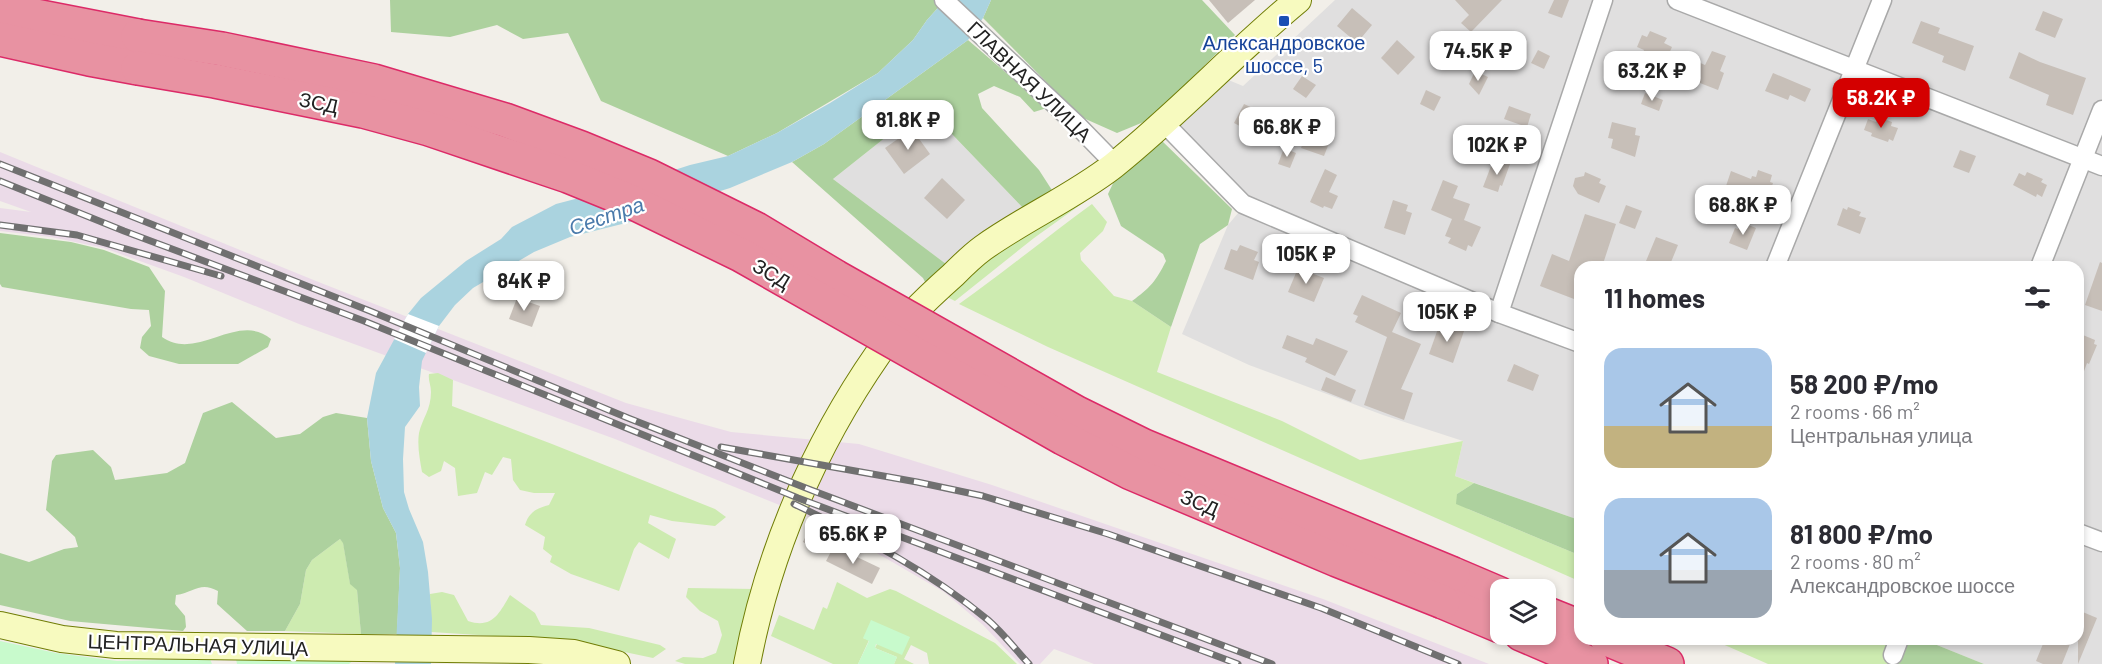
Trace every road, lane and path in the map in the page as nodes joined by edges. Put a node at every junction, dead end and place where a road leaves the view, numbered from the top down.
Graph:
1 (944, 0) edge
2 (1298, 0) edge
3 (1603, 0) edge
4 (1677, 0) edge
5 (1882, 0) edge
6 (0, 9) edge
7 (0, 39) edge
8 (138, 52) junction
9 (1854, 69) junction
10 (2102, 110) edge
11 (1164, 123) junction
12 (2082, 158) junction
13 (1115, 164) junction
14 (2102, 166) edge
15 (1777, 261) edge
16 (2042, 261) edge
17 (1499, 313) junction
18 (1574, 341) edge
19 (2084, 535) edge
20 (2102, 542) edge
21 (1448, 588) junction
22 (1490, 593) edge
23 (1556, 617) edge
24 (1490, 619) edge
25 (1574, 625) edge
26 (0, 626) edge
27 (1547, 645) edge
28 (1621, 645) edge
29 (617, 664) edge
30 (747, 664) edge
31 (1591, 664) edge
32 (1667, 664) edge

1 - 13 street, ГЛАВНАЯ УЛИЦА
2 - 11 street
3 - 17 street
4 - 9 street
5 - 9 street
6 - 8 highway, ЗСД
7 - 8 highway, ЗСД
8 - 21 highway, ЗСД, bridge
9 - 12 street
9 - 15 street
10 - 12 street
11 - 13 street
11 - 17 street
12 - 14 street
12 - 16 street
13 - 30 street
17 - 18 street
19 - 20 street
21 - 22 highway, ЗСД
21 - 24 highway, ЗСД
23 - 25 highway
26 - 29 street, ЦЕНТРАЛЬНАЯ УЛИЦА
27 - 31 highway
28 - 32 highway

